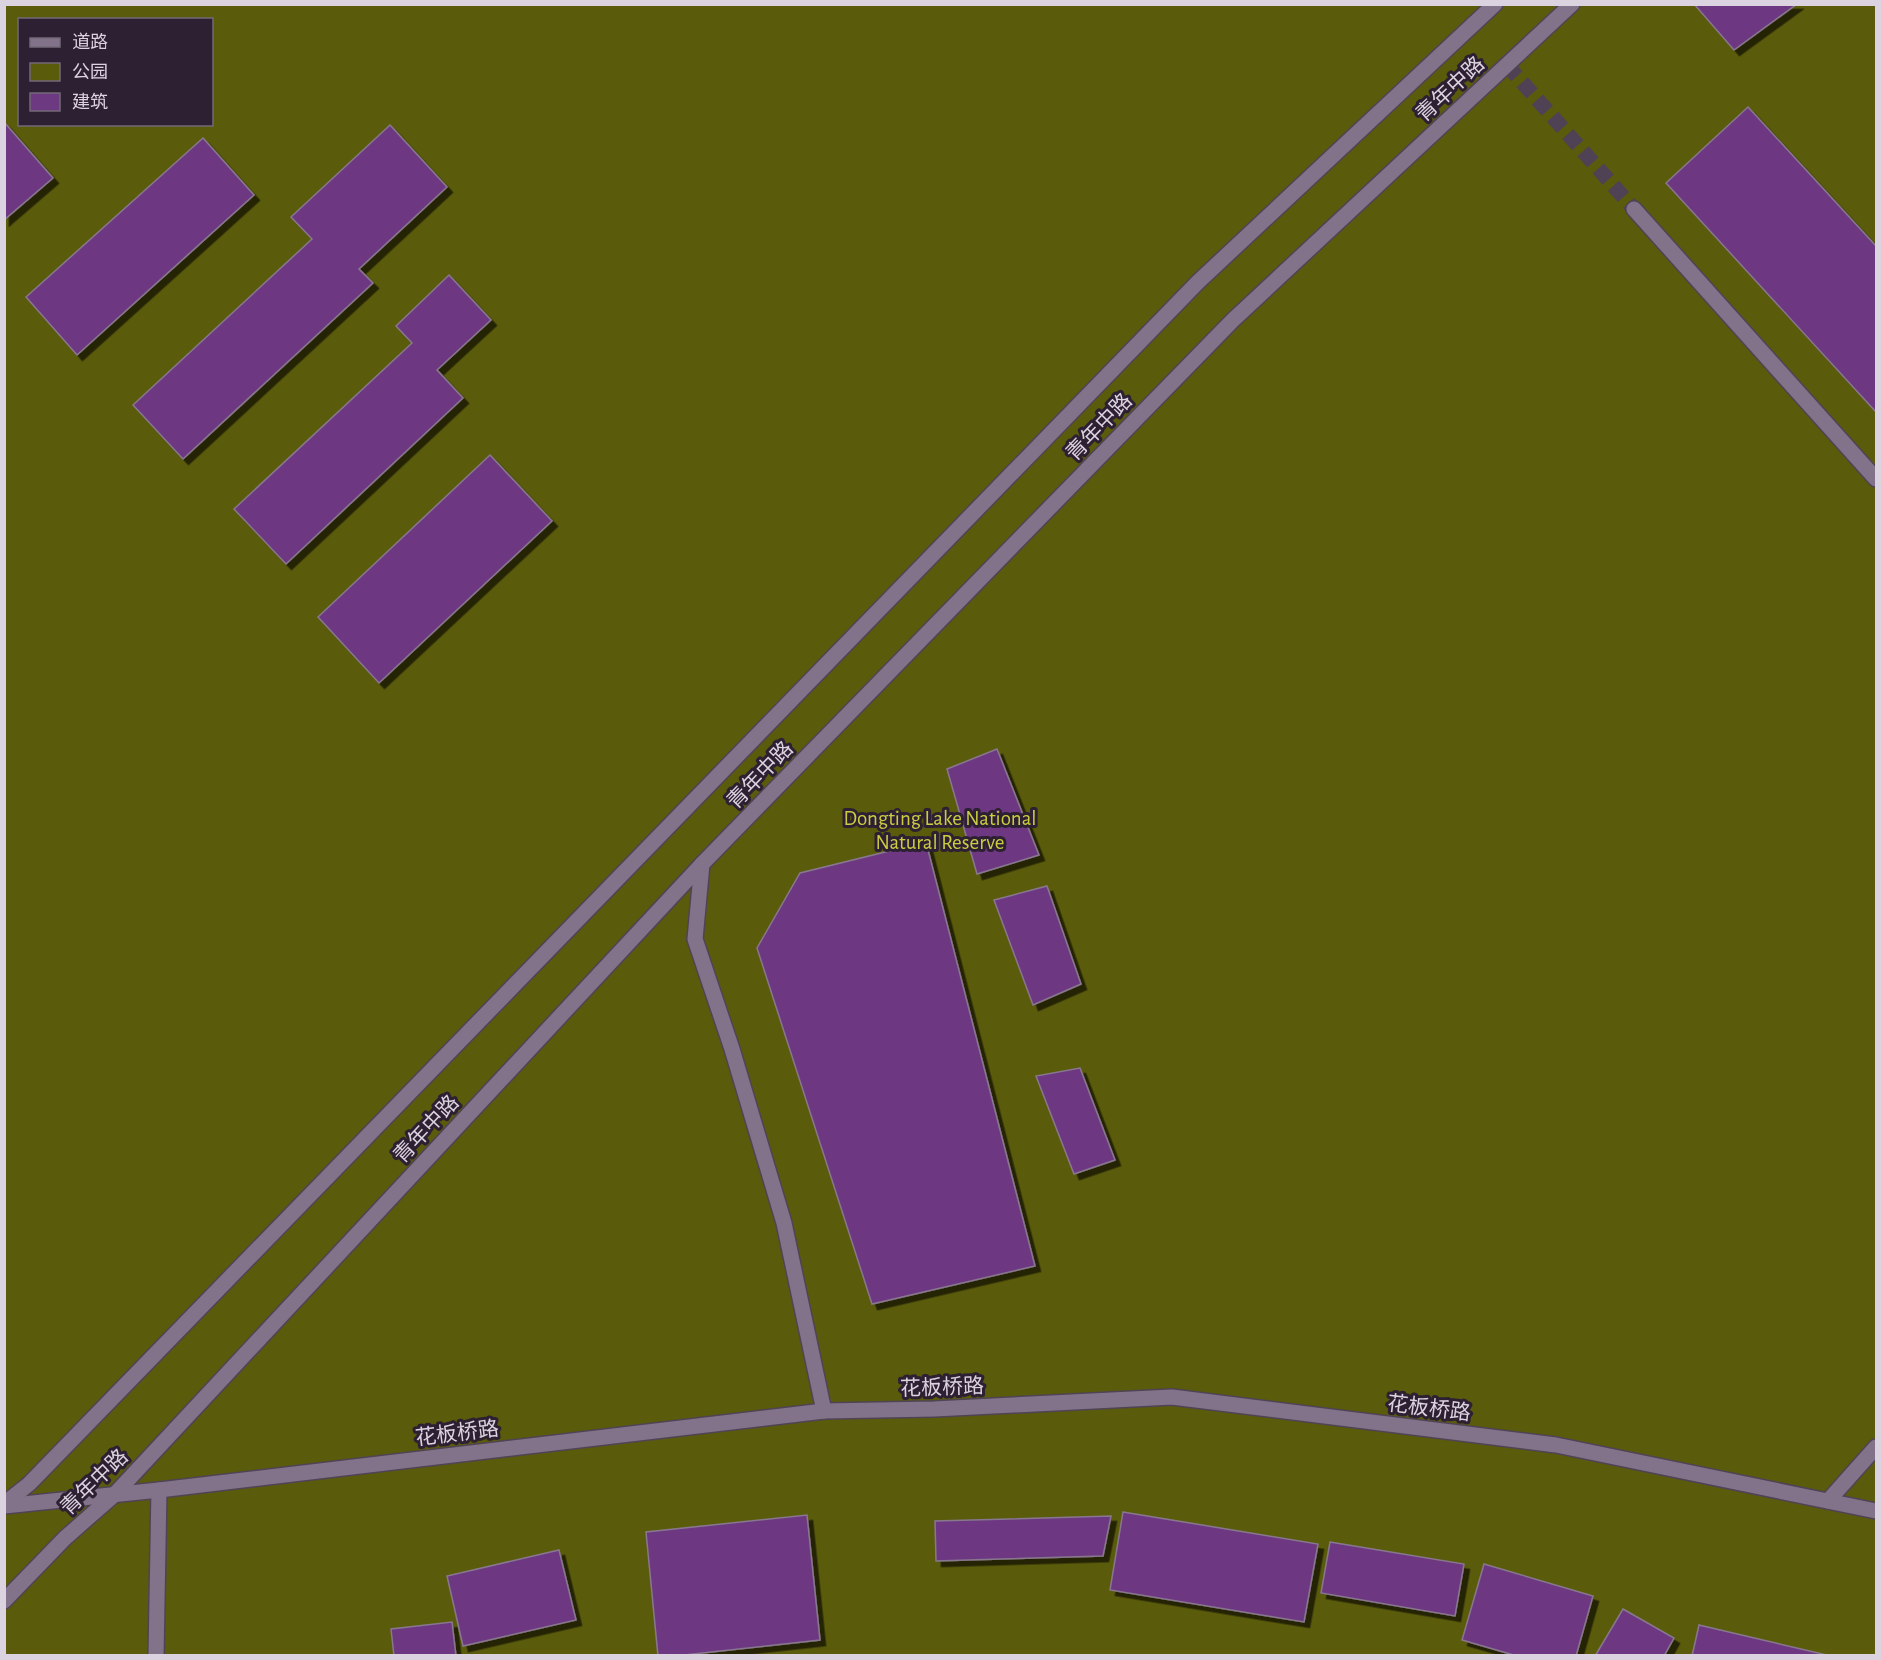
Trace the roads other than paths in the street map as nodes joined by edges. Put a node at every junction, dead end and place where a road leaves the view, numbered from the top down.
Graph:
1 (1496, 4) edge
2 (1572, 4) edge
3 (1634, 209) tunnel mouth
4 (1876, 479) edge
5 (702, 864) junction
6 (824, 1411) junction
7 (1876, 1446) edge
8 (159, 1490) junction
9 (114, 1495) junction
10 (1828, 1501) junction
11 (4, 1505) edge
12 (1876, 1511) edge
13 (4, 1601) edge
14 (156, 1656) edge

1 - 11 main road, 青年中路
2 - 5 main road, 青年中路
3 - 4 main road
5 - 6 main road
5 - 9 main road, 青年中路
6 - 8 main road, 花板桥路
6 - 10 main road, 花板桥路
7 - 10 main road
8 - 9 main road, 花板桥路
8 - 14 main road
9 - 11 main road, 花板桥路
9 - 13 main road, 青年中路
10 - 12 main road, 花板桥路

